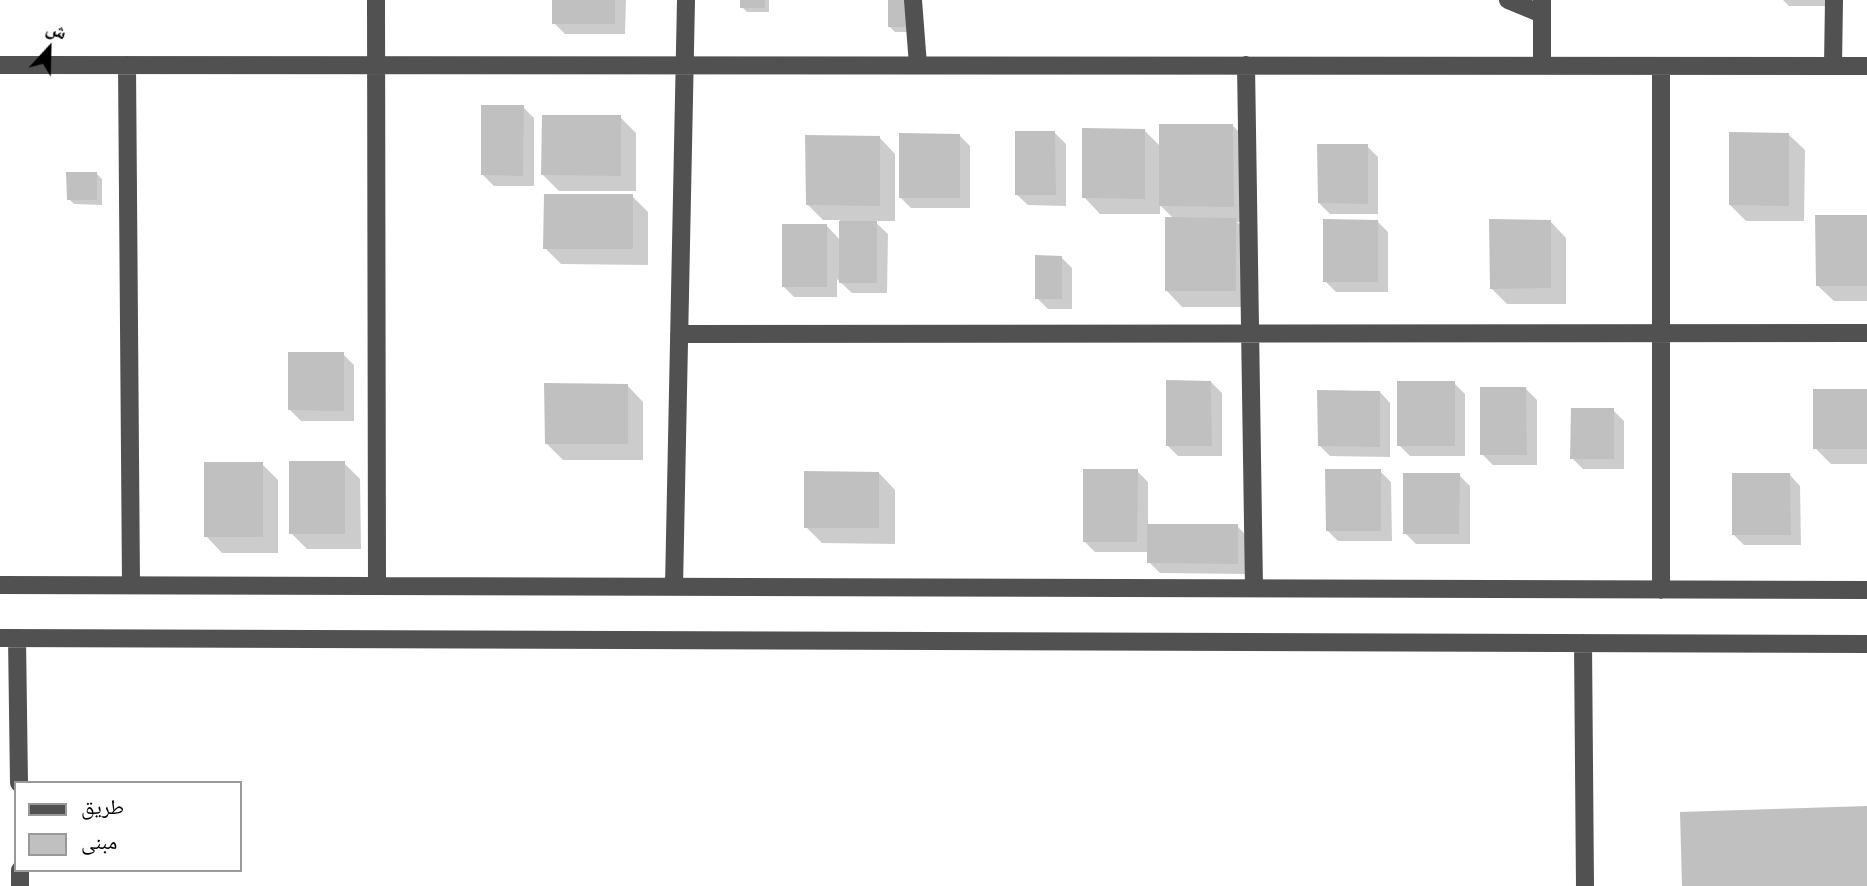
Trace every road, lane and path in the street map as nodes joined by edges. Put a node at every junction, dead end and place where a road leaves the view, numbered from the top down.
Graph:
1 (376, 0) edge
2 (686, 0) edge
3 (912, 0) edge
4 (1508, 0) edge
5 (1834, 0) edge
6 (1542, 7) edge
7 (0, 65) edge
8 (127, 65) junction
9 (376, 65) junction
10 (684, 65) junction
11 (918, 65) junction
12 (1246, 65) junction
13 (1542, 65) junction
14 (1661, 66) junction
15 (1833, 66) junction
16 (1867, 66) edge
17 (1661, 333) junction
18 (1867, 333) edge
19 (679, 334) junction
20 (1250, 334) junction
21 (0, 585) edge
22 (131, 585) junction
23 (377, 586) junction
24 (674, 587) junction
25 (1254, 588) junction
26 (1661, 590) junction
27 (1867, 590) edge
28 (9, 638) edge
29 (1583, 643) junction
30 (1867, 643) edge
31 (9, 736) edge
32 (19, 781) edge
33 (1585, 886) edge

1 - 9 street
2 - 10 street
3 - 11 street
4 - 6 street
5 - 15 street
6 - 13 street
7 - 8 street
8 - 9 street
8 - 22 street
9 - 10 street
9 - 23 street
10 - 11 street
10 - 19 street
11 - 12 street
12 - 13 street
12 - 20 street
13 - 14 street
14 - 15 street
14 - 17 street
15 - 16 street
17 - 18 street
17 - 20 street
17 - 26 street
19 - 20 street
19 - 24 street
20 - 25 street
21 - 22 street
22 - 23 street
23 - 24 street
24 - 25 street
25 - 26 street
26 - 27 street
28 - 29 street
28 - 31 street
29 - 30 street
29 - 33 street
31 - 32 street

